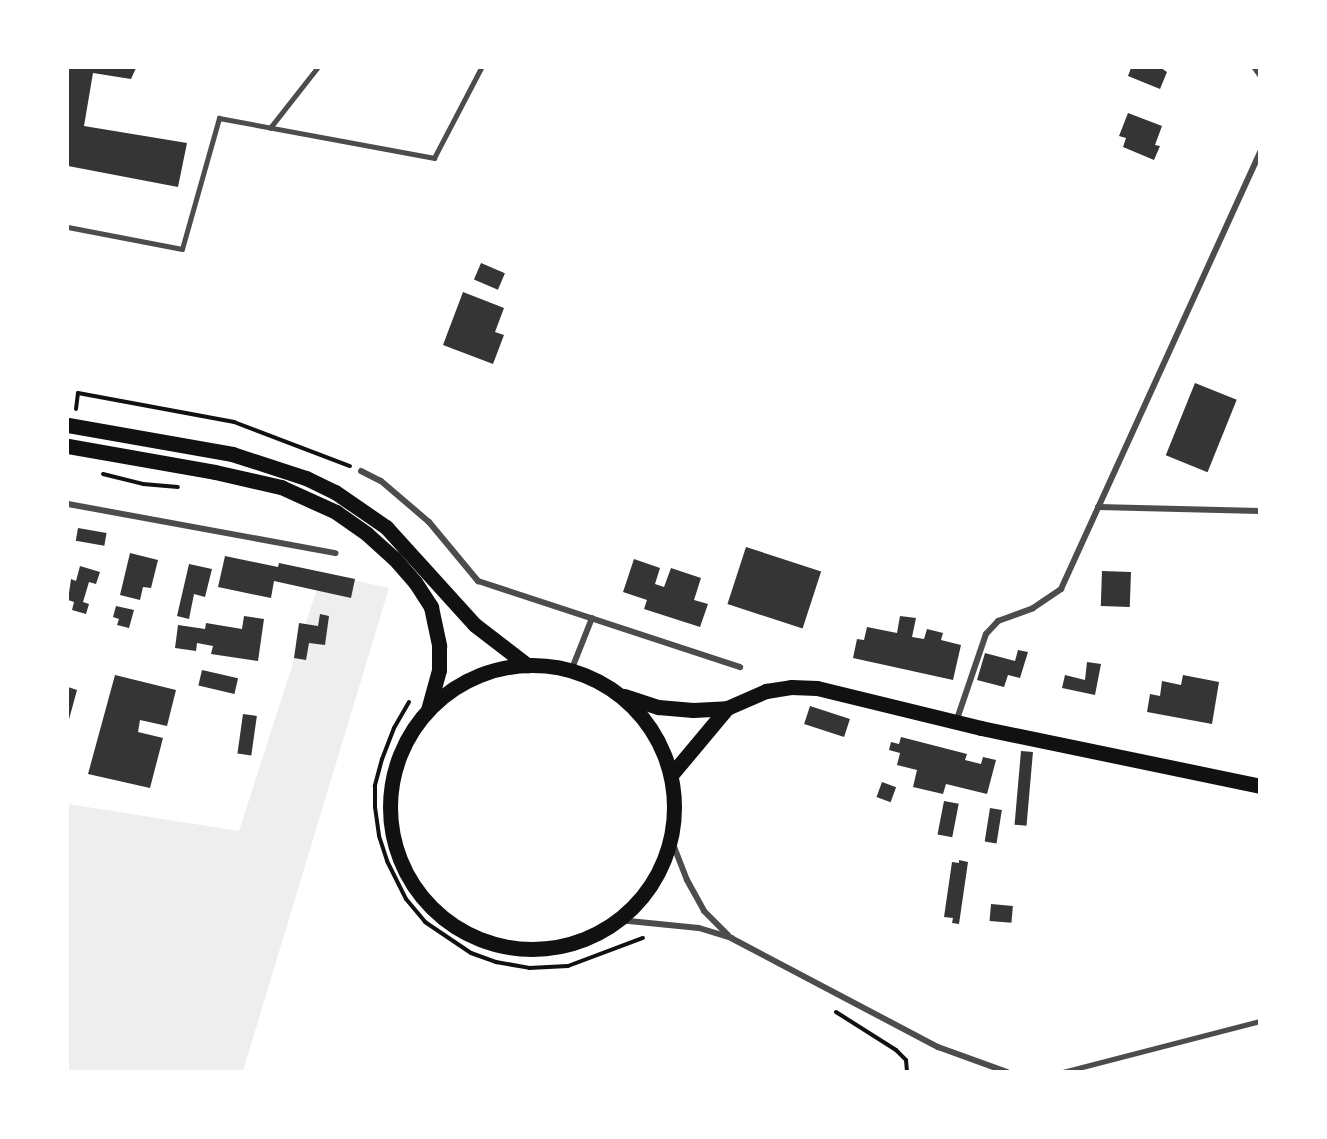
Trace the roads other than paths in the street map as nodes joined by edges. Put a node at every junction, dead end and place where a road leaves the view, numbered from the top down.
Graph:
1 (317, 68) edge
2 (481, 68) edge
3 (1255, 68) edge
4 (1260, 75) edge
5 (270, 128) junction
6 (1260, 152) edge
7 (68, 227) edge
8 (68, 426) edge
9 (68, 446) edge
10 (361, 471) road end
11 (68, 504) edge
12 (1098, 507) junction
13 (1260, 511) edge
14 (336, 553) dead end
15 (592, 618) junction
16 (527, 665) junction
17 (740, 667) dead end
18 (571, 671) junction
19 (617, 693) junction
20 (727, 708) junction
21 (427, 711) junction
22 (956, 722) junction
23 (671, 775) junction
24 (1260, 786) edge
25 (671, 839) junction
26 (619, 920) junction
27 (731, 938) junction
28 (1260, 1021) edge
29 (1007, 1071) edge
30 (1063, 1071) edge

1 - 5 lane
2 - 5 lane
3 - 4 street
5 - 7 lane
6 - 12 street
8 - 16 main road
9 - 21 main road
10 - 15 street
11 - 14 street
12 - 13 street
12 - 22 street
15 - 17 street
15 - 18 street
16 - 18 main road
16 - 21 main road
18 - 19 main road
19 - 20 main road
19 - 23 main road
20 - 22 main road
20 - 23 main road
21 - 26 main road
22 - 24 main road
23 - 25 main road
25 - 26 main road
25 - 27 street
26 - 27 street
27 - 29 street
28 - 30 lane

